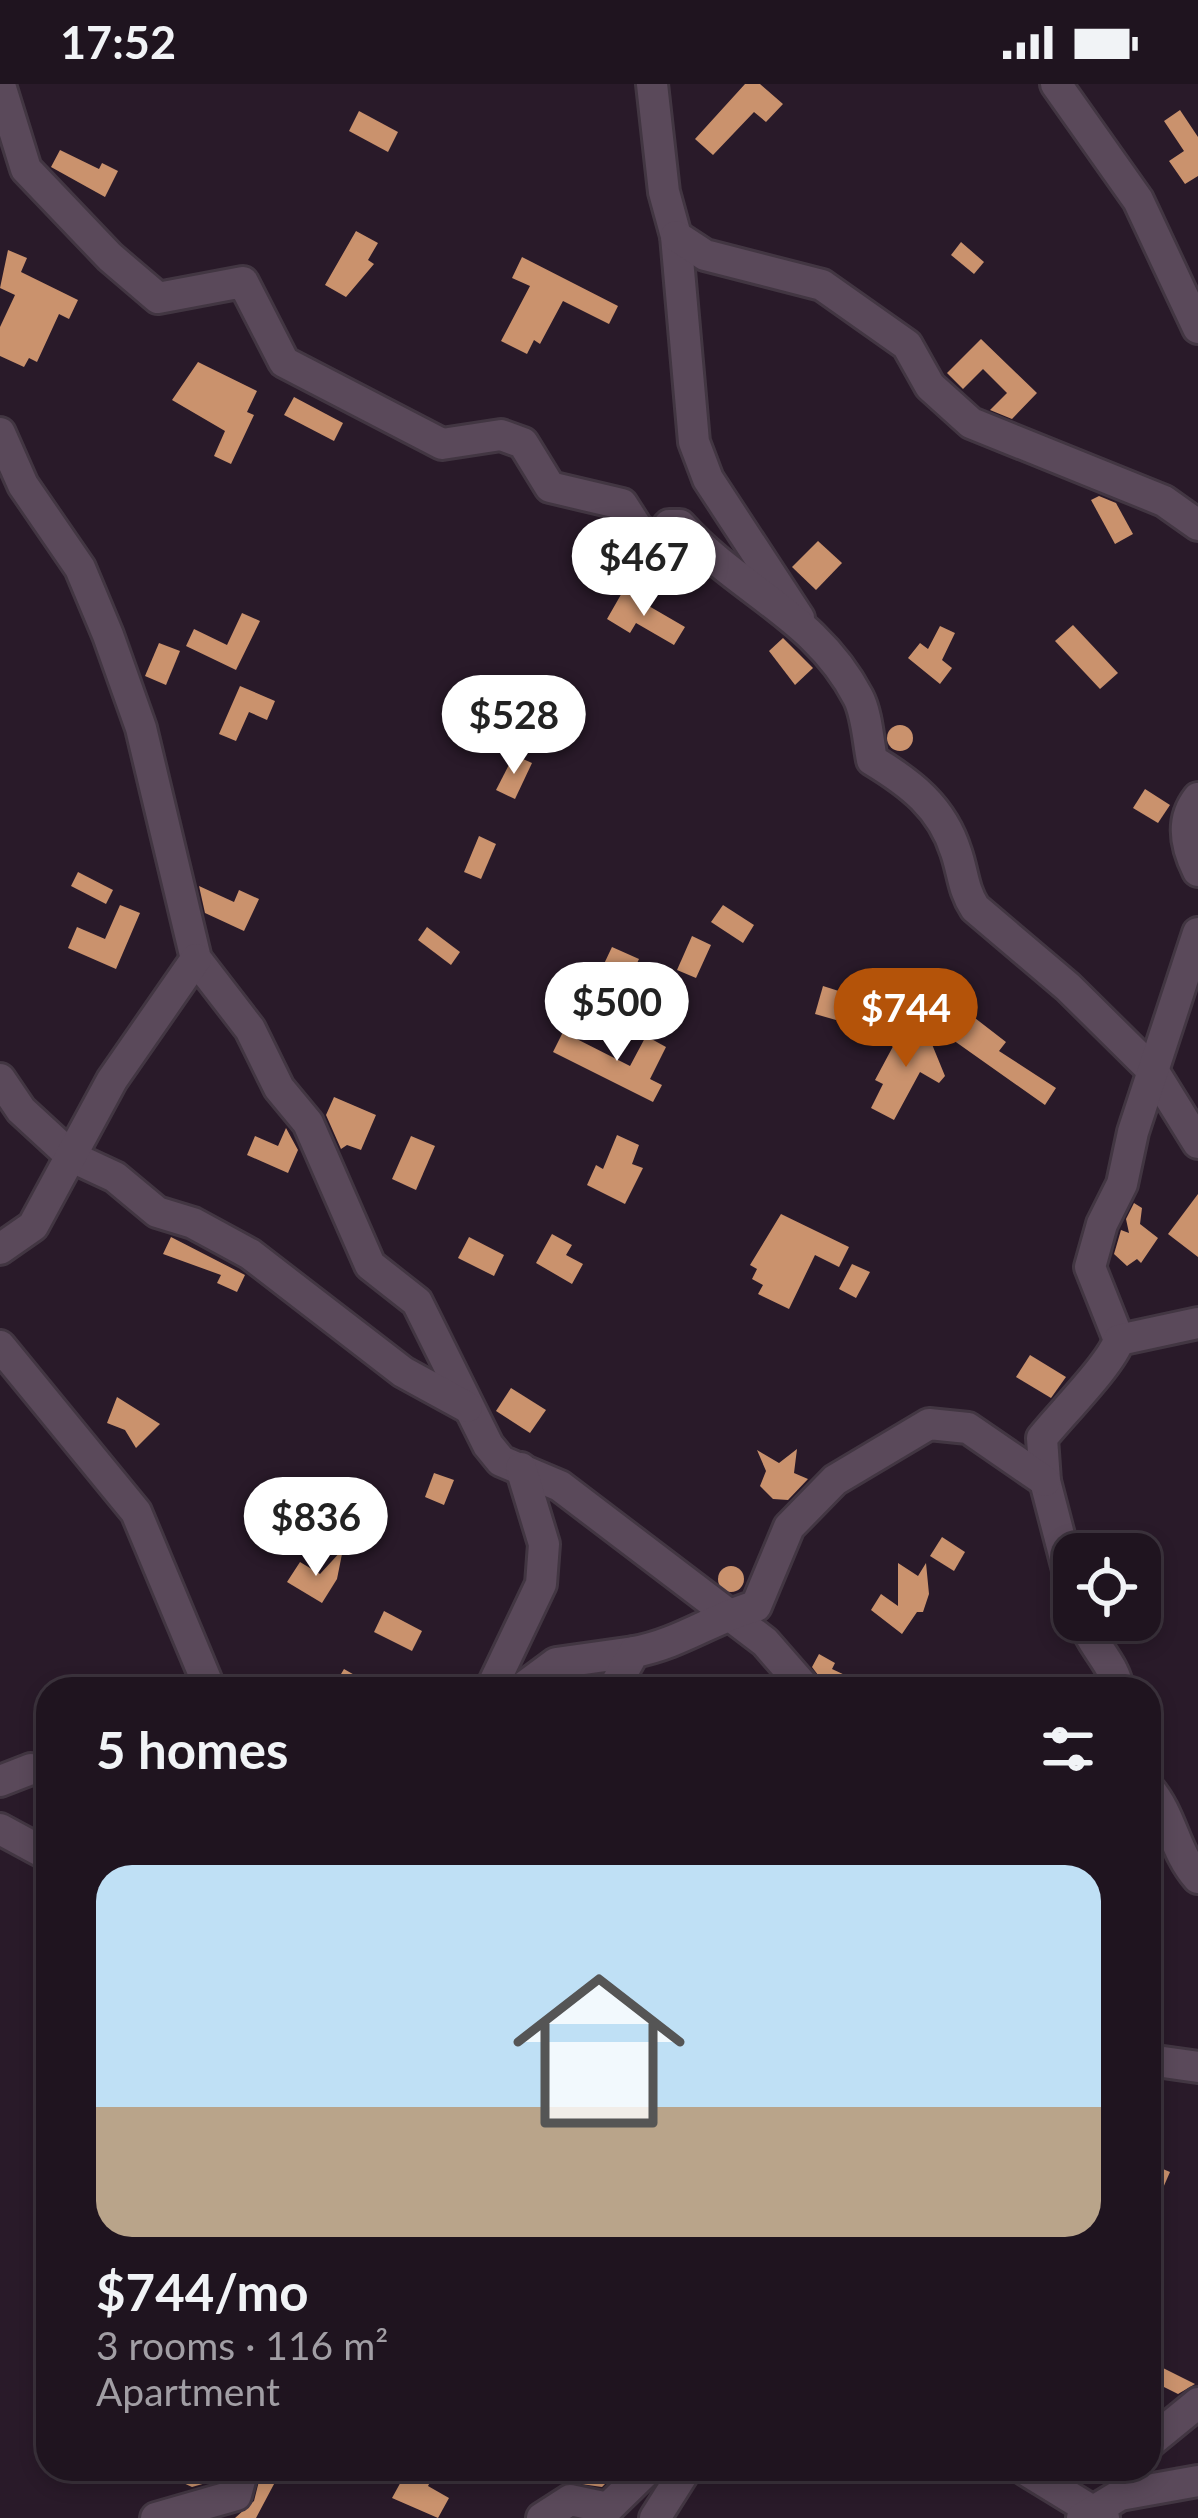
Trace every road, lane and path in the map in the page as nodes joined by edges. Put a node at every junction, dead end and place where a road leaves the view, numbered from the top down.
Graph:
1 (652, 84) edge
2 (1056, 84) edge
3 (1, 94) edge
4 (676, 236) junction
5 (1198, 328) edge
6 (0, 433) edge
7 (1198, 525) edge
8 (799, 618) junction
9 (1198, 799) edge
10 (1198, 871) edge
11 (1198, 933) edge
12 (196, 959) junction
13 (1154, 1072) junction
14 (0, 1078) edge
15 (1198, 1143) edge
16 (72, 1157) junction
17 (0, 1249) edge
18 (1198, 1323) edge
19 (1119, 1340) junction
20 (0, 1346) edge
21 (472, 1411) junction
22 (521, 1468) junction
23 (1045, 1481) junction
24 (1058, 1533) edge
25 (728, 1614) junction
26 (1090, 1641) edge
27 (634, 1652) junction
28 (205, 1677) edge
29 (497, 1677) edge
30 (537, 1677) edge
31 (620, 1677) edge
32 (796, 1677) edge
33 (1116, 1677) edge
34 (36, 1770) edge
35 (0, 1780) edge
36 (1161, 1807) edge
37 (0, 1829) edge
38 (36, 1848) edge
39 (1198, 1878) edge
40 (1161, 2062) edge
41 (1198, 2067) edge
42 (1198, 2403) edge
43 (1161, 2433) edge
44 (240, 2481) edge
45 (636, 2481) edge
46 (679, 2481) edge
47 (1054, 2481) edge
48 (1198, 2481) edge
49 (1106, 2502) edge
50 (156, 2518) edge
51 (542, 2518) edge
52 (656, 2518) edge

1 - 4 street
2 - 5 street
3 - 8 street
4 - 7 street
4 - 8 street
6 - 12 street
8 - 13 street
9 - 10 street
11 - 13 street
12 - 16 street
12 - 21 street
13 - 15 street
13 - 19 street
14 - 16 street
16 - 17 street
16 - 21 street
18 - 19 street
19 - 23 street
20 - 28 street
21 - 22 street
22 - 25 street
22 - 29 street
23 - 24 street
23 - 25 street
25 - 27 street
25 - 32 street
26 - 33 street
27 - 30 street
27 - 31 street
34 - 35 street
36 - 39 street
37 - 38 street
40 - 41 street
42 - 43 street
44 - 50 street
45 - 51 street
46 - 52 street
47 - 49 street
48 - 49 street

